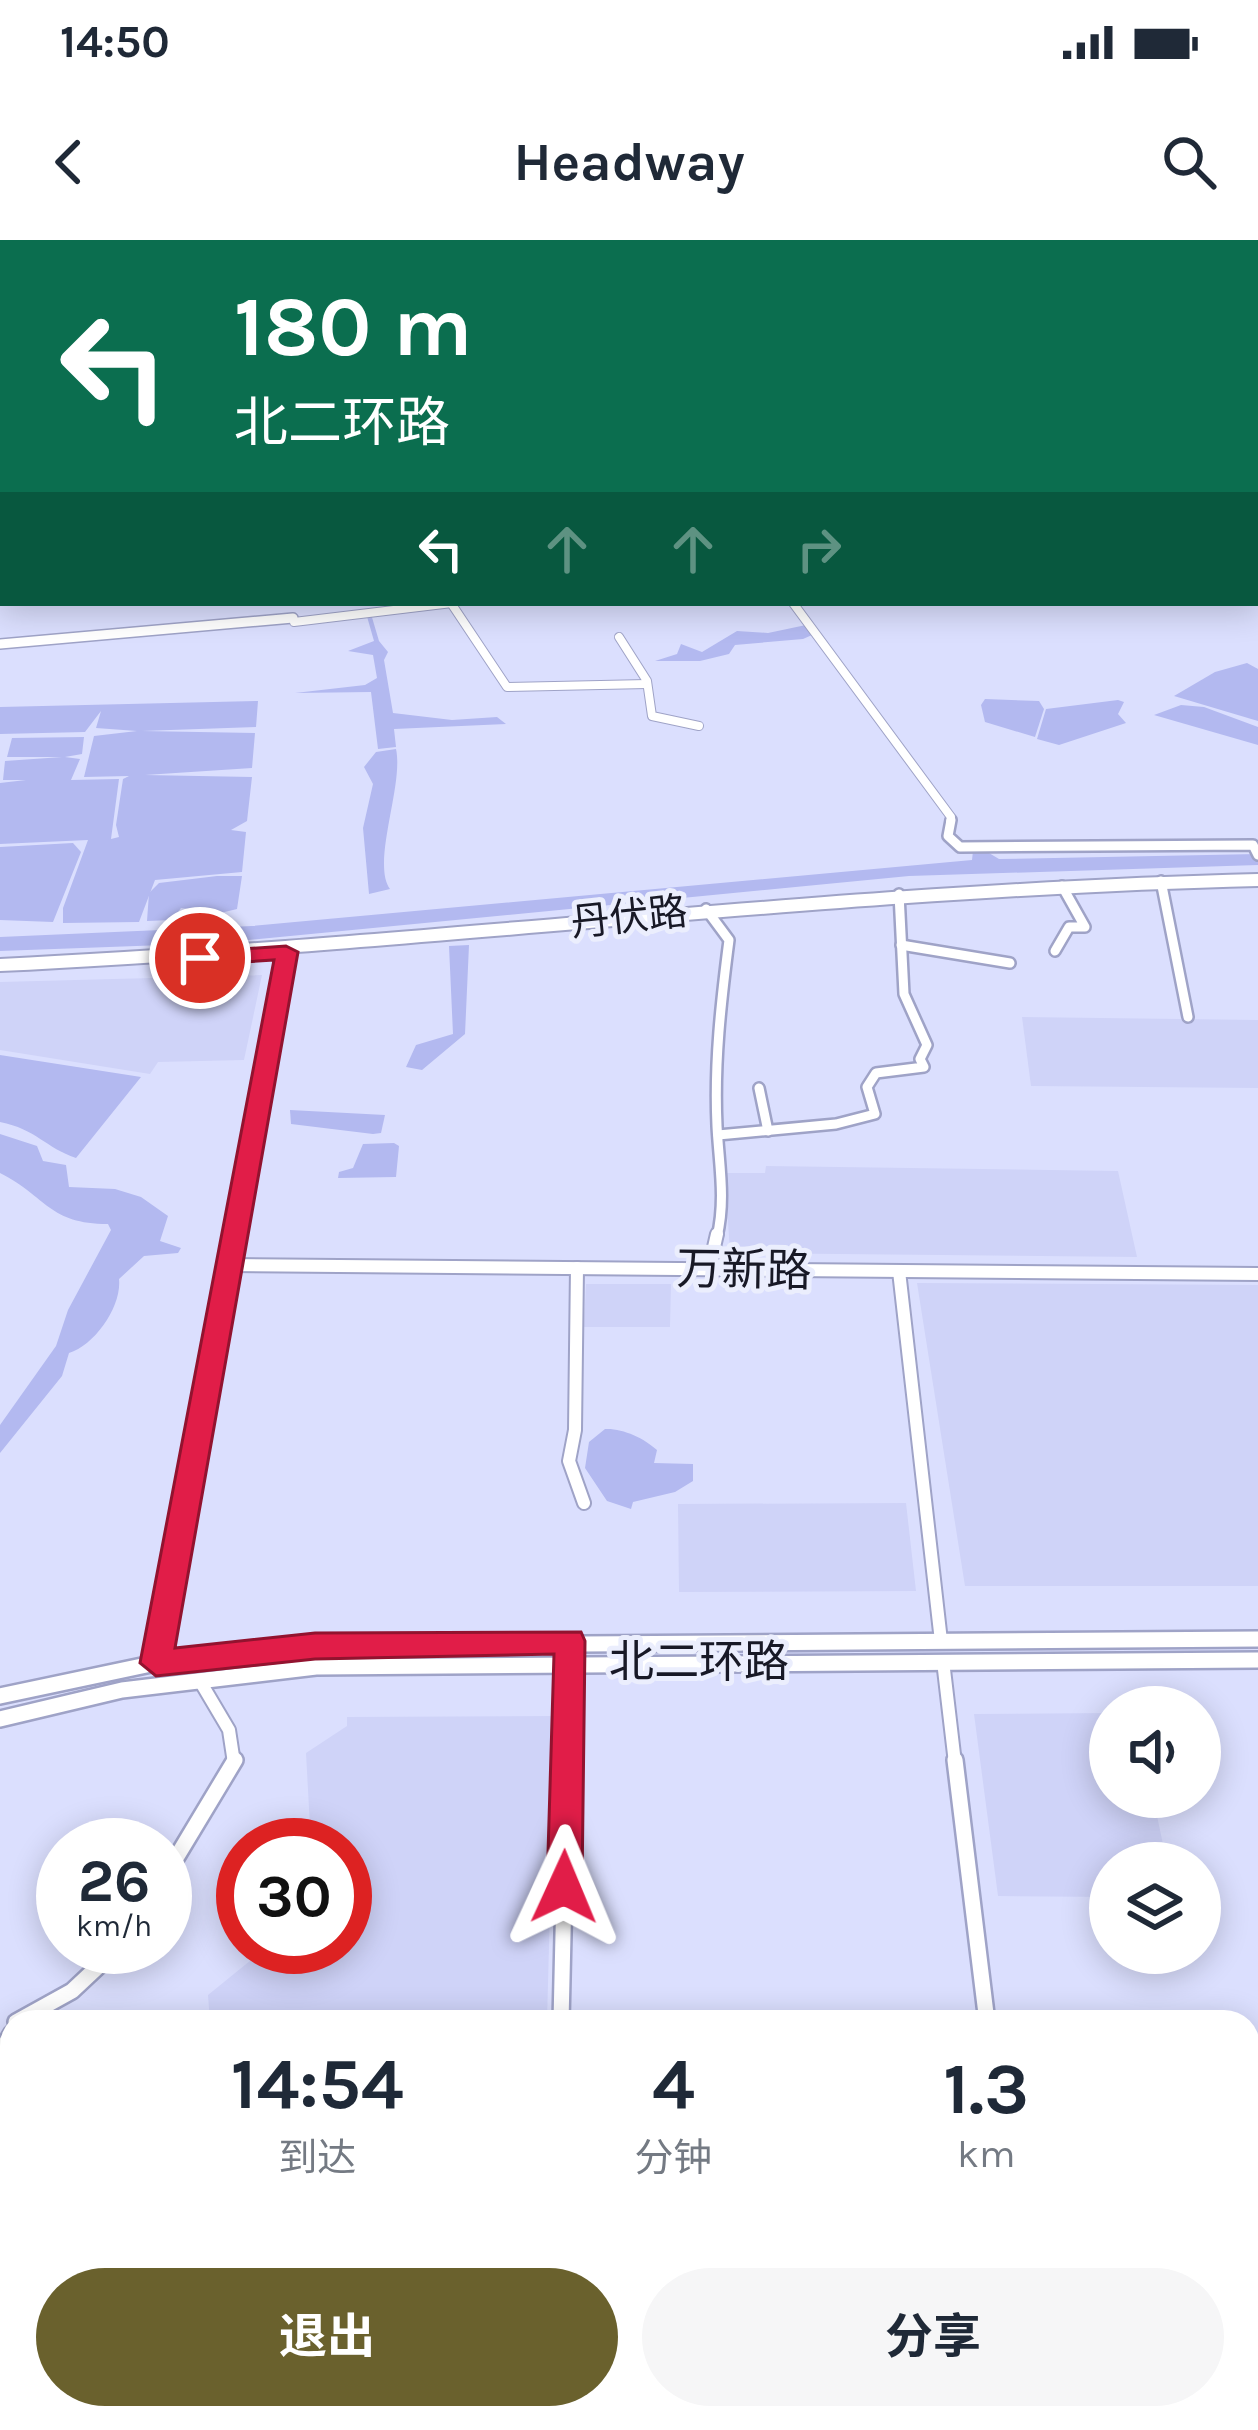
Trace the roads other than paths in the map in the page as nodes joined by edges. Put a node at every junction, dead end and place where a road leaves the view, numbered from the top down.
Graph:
1 (427, 606) edge
2 (454, 606) edge
3 (796, 606) edge
4 (294, 622) joint
5 (619, 637) dead end
6 (0, 642) edge
7 (647, 684) junction
8 (699, 727) dead end
9 (1256, 851) edge
10 (1258, 880) edge
11 (1161, 881) junction
12 (1059, 883) junction
13 (899, 894) junction
14 (706, 909) junction
15 (901, 945) junction
16 (1055, 951) dead end
17 (286, 952) junction
18 (1010, 964) dead end
19 (0, 965) edge
20 (1187, 1017) dead end
21 (760, 1088) dead end
22 (768, 1131) junction
23 (718, 1135) junction
24 (231, 1265) junction
25 (577, 1268) junction
26 (709, 1269) junction
27 (898, 1271) junction
28 (1258, 1274) edge
29 (584, 1503) dead end
30 (1258, 1640) edge
31 (570, 1641) junction
32 (940, 1641) junction
33 (1258, 1660) edge
34 (943, 1661) junction
35 (569, 1662) junction
36 (156, 1663) junction
37 (197, 1679) junction
38 (157, 1685) junction
39 (0, 1696) edge
40 (0, 1719) edge
41 (192, 1833) edge
42 (89, 1974) edge
43 (37, 2010) edge
44 (561, 2010) edge
45 (985, 2010) edge

1 - 4 street
2 - 7 street
3 - 9 street
4 - 6 main road
5 - 7 street
7 - 8 street
10 - 11 main road, 丹伏路
11 - 12 main road, 丹伏路
11 - 20 street
12 - 13 main road, 丹伏路
12 - 16 street
13 - 14 main road, 丹伏路
13 - 15 street
14 - 17 main road, 丹伏路
14 - 23 street
15 - 18 street
15 - 22 street
17 - 19 main road, 丹伏路
17 - 24 street
21 - 22 street
22 - 23 street
23 - 26 street
24 - 25 street, 万新路
24 - 36 street
25 - 26 street, 万新路
25 - 29 street
26 - 27 street, 万新路
27 - 28 street, 万新路
27 - 32 street
30 - 32 main road, 北二环路
31 - 32 main road, 北二环路
31 - 35 main road
31 - 36 main road, 北二环路
32 - 34 main road
33 - 34 main road, 北二环路
34 - 35 main road, 北二环路
34 - 45 street
35 - 37 main road, 北二环路
35 - 44 street
36 - 38 main road
36 - 39 main road, 北二环路
37 - 38 main road, 北二环路
37 - 41 street
38 - 40 main road, 北二环路
42 - 43 street

